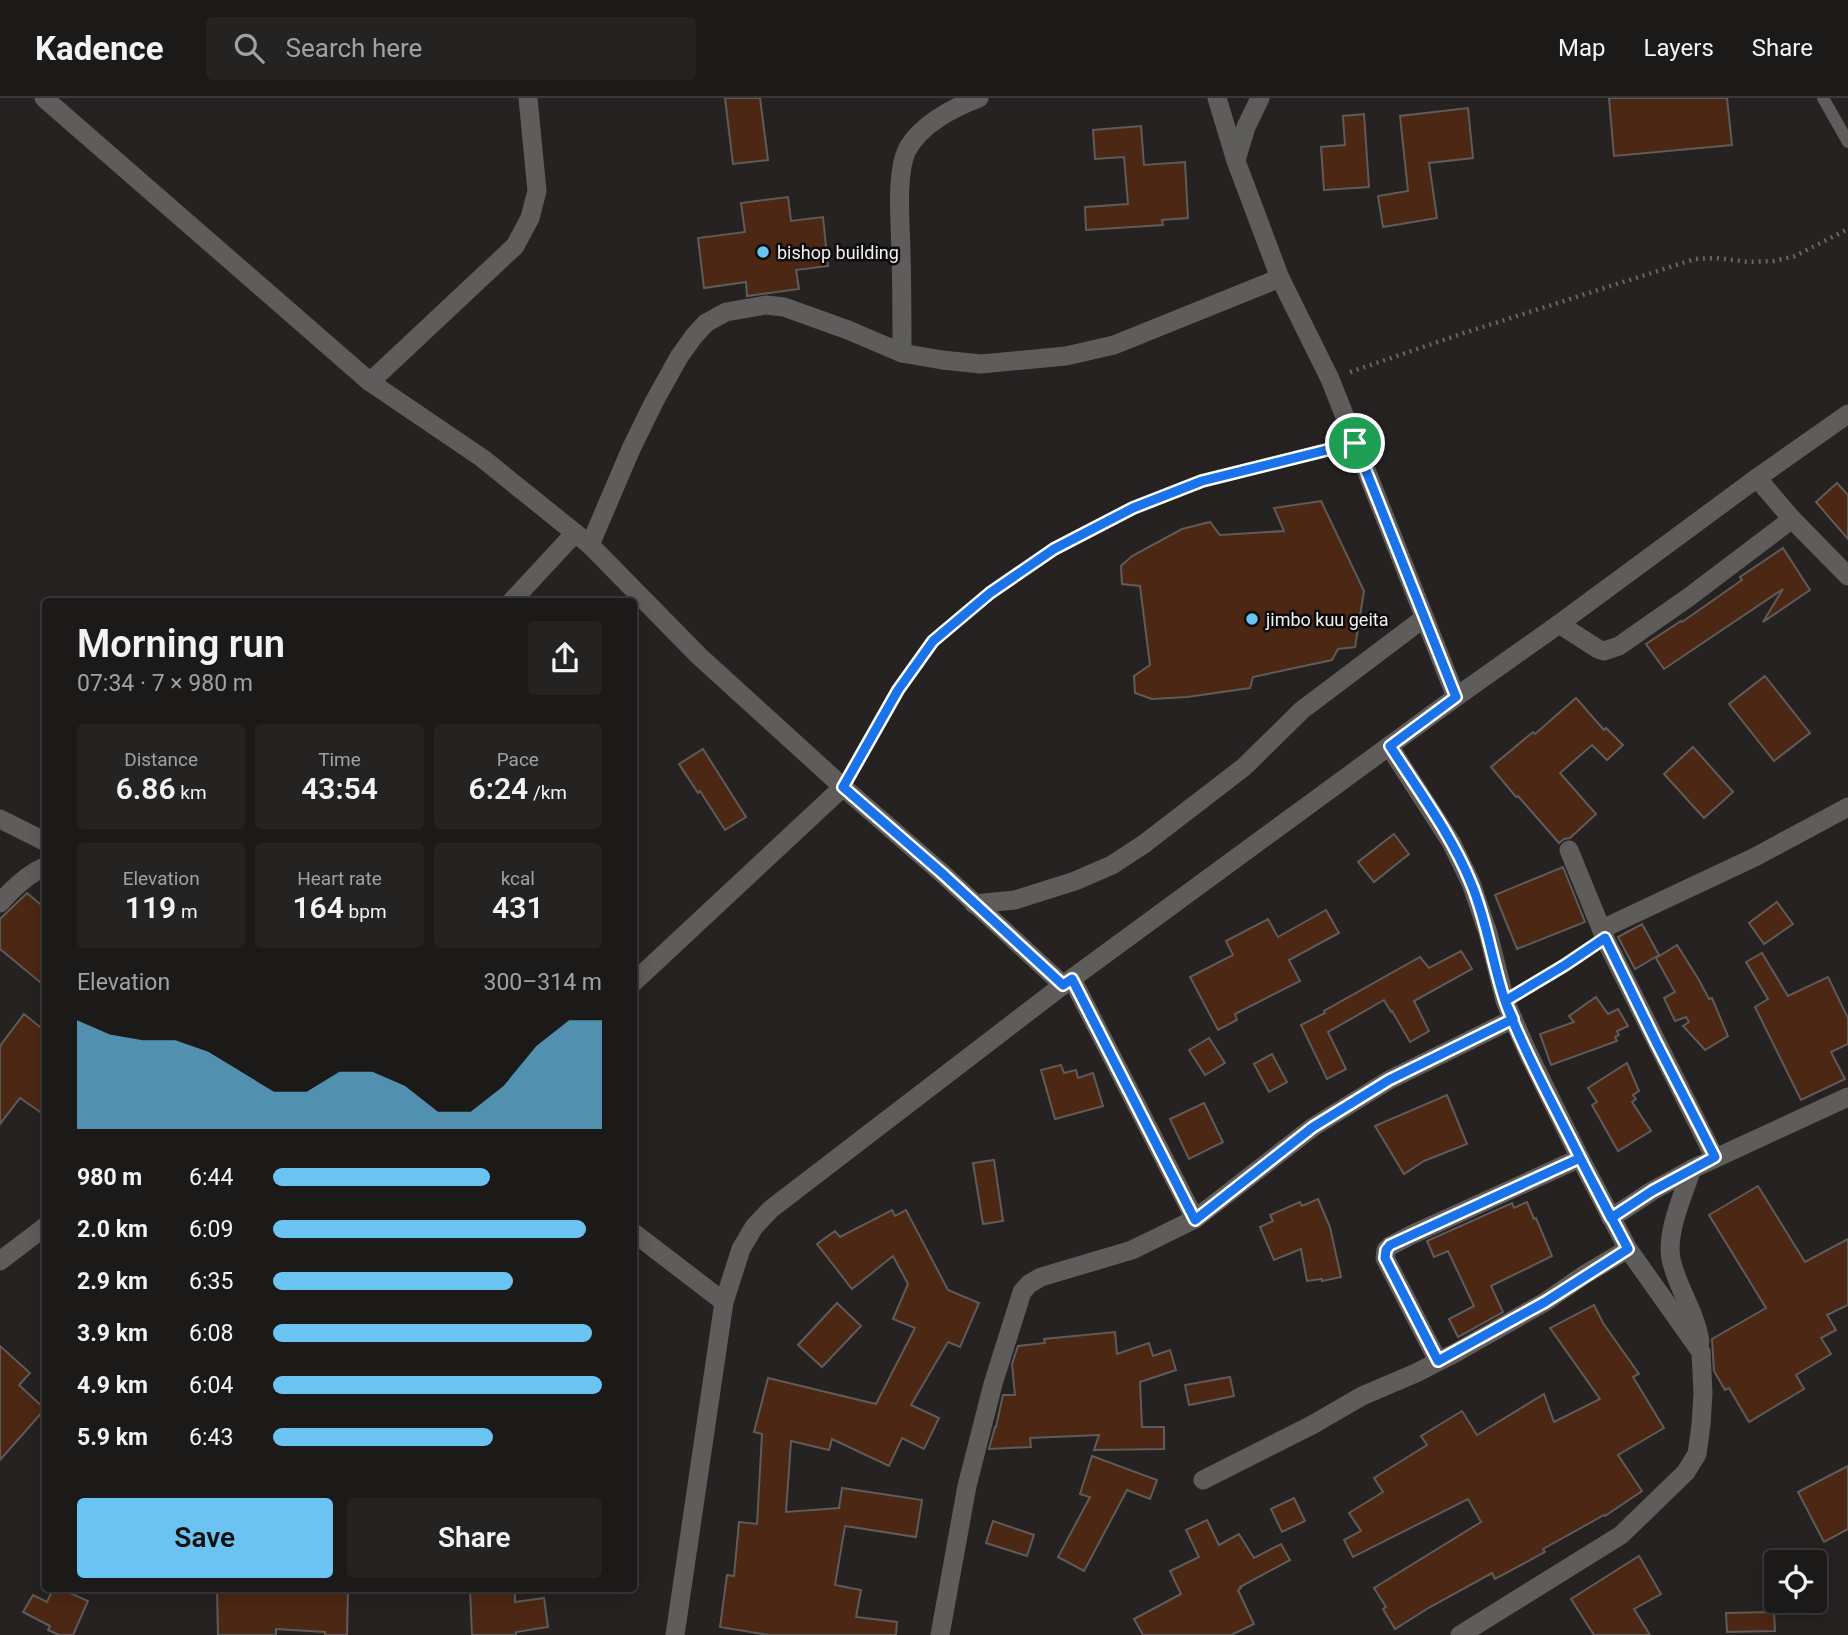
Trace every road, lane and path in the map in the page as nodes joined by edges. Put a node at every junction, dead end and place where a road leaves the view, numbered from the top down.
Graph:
1 (44, 98) edge
2 (528, 98) edge
3 (979, 98) edge
4 (1217, 98) edge
5 (1260, 98) edge
6 (1823, 98) edge
7 (1848, 142) edge
8 (1236, 161) junction
9 (1848, 229) edge
10 (1280, 278) junction
11 (902, 353) junction
12 (1330, 379) junction
13 (370, 382) junction
14 (1848, 414) edge
15 (1355, 443) junction
16 (1756, 478) junction
17 (1792, 519) junction
18 (583, 539) junction
19 (1848, 576) edge
20 (516, 598) edge
21 (1424, 618) junction
22 (1559, 624) junction
23 (1456, 697) junction
24 (1390, 746) junction
25 (843, 787) junction
26 (1848, 807) edge
27 (0, 819) edge
28 (42, 840) edge
29 (1569, 850) dead end
30 (42, 868) edge
31 (0, 903) edge
32 (974, 904) junction
33 (1604, 933) junction
34 (637, 979) edge
35 (1068, 982) junction
36 (1505, 1001) junction
37 (1513, 1019) junction
38 (1848, 1097) edge
39 (1715, 1157) junction
40 (1580, 1158) junction
41 (1692, 1169) junction
42 (1611, 1218) junction
43 (1195, 1220) junction
44 (42, 1229) edge
45 (637, 1235) edge
46 (1628, 1249) junction
47 (0, 1261) edge
48 (724, 1302) junction
49 (1701, 1352) junction
50 (1438, 1361) junction
51 (1203, 1480) dead end
52 (675, 1635) edge
53 (940, 1635) edge
54 (1460, 1635) edge

1 - 13 street
2 - 13 street
3 - 11 street
4 - 8 street
5 - 8 street
6 - 7 lane
8 - 10 street
9 - 12 path
10 - 11 street
10 - 12 street
11 - 18 street
12 - 15 street
13 - 18 street
14 - 16 street
15 - 21 street
15 - 25 lane
16 - 17 street
16 - 22 street
17 - 19 street
17 - 22 street
18 - 20 street
18 - 25 street
21 - 23 street
21 - 32 street
22 - 23 street
23 - 24 street
24 - 35 street
24 - 36 street
25 - 32 street
25 - 34 street
26 - 33 street
27 - 28 street
29 - 33 street
30 - 31 street
32 - 35 street
33 - 36 path
33 - 39 street
35 - 43 street
35 - 48 street
36 - 37 street
37 - 40 street
37 - 43 street
38 - 39 street
39 - 41 street
40 - 42 street
40 - 50 street
41 - 42 street
41 - 49 street
42 - 46 street
43 - 53 street
44 - 47 street
45 - 48 street
46 - 49 street
46 - 50 street
48 - 52 street
49 - 54 street
50 - 51 street

